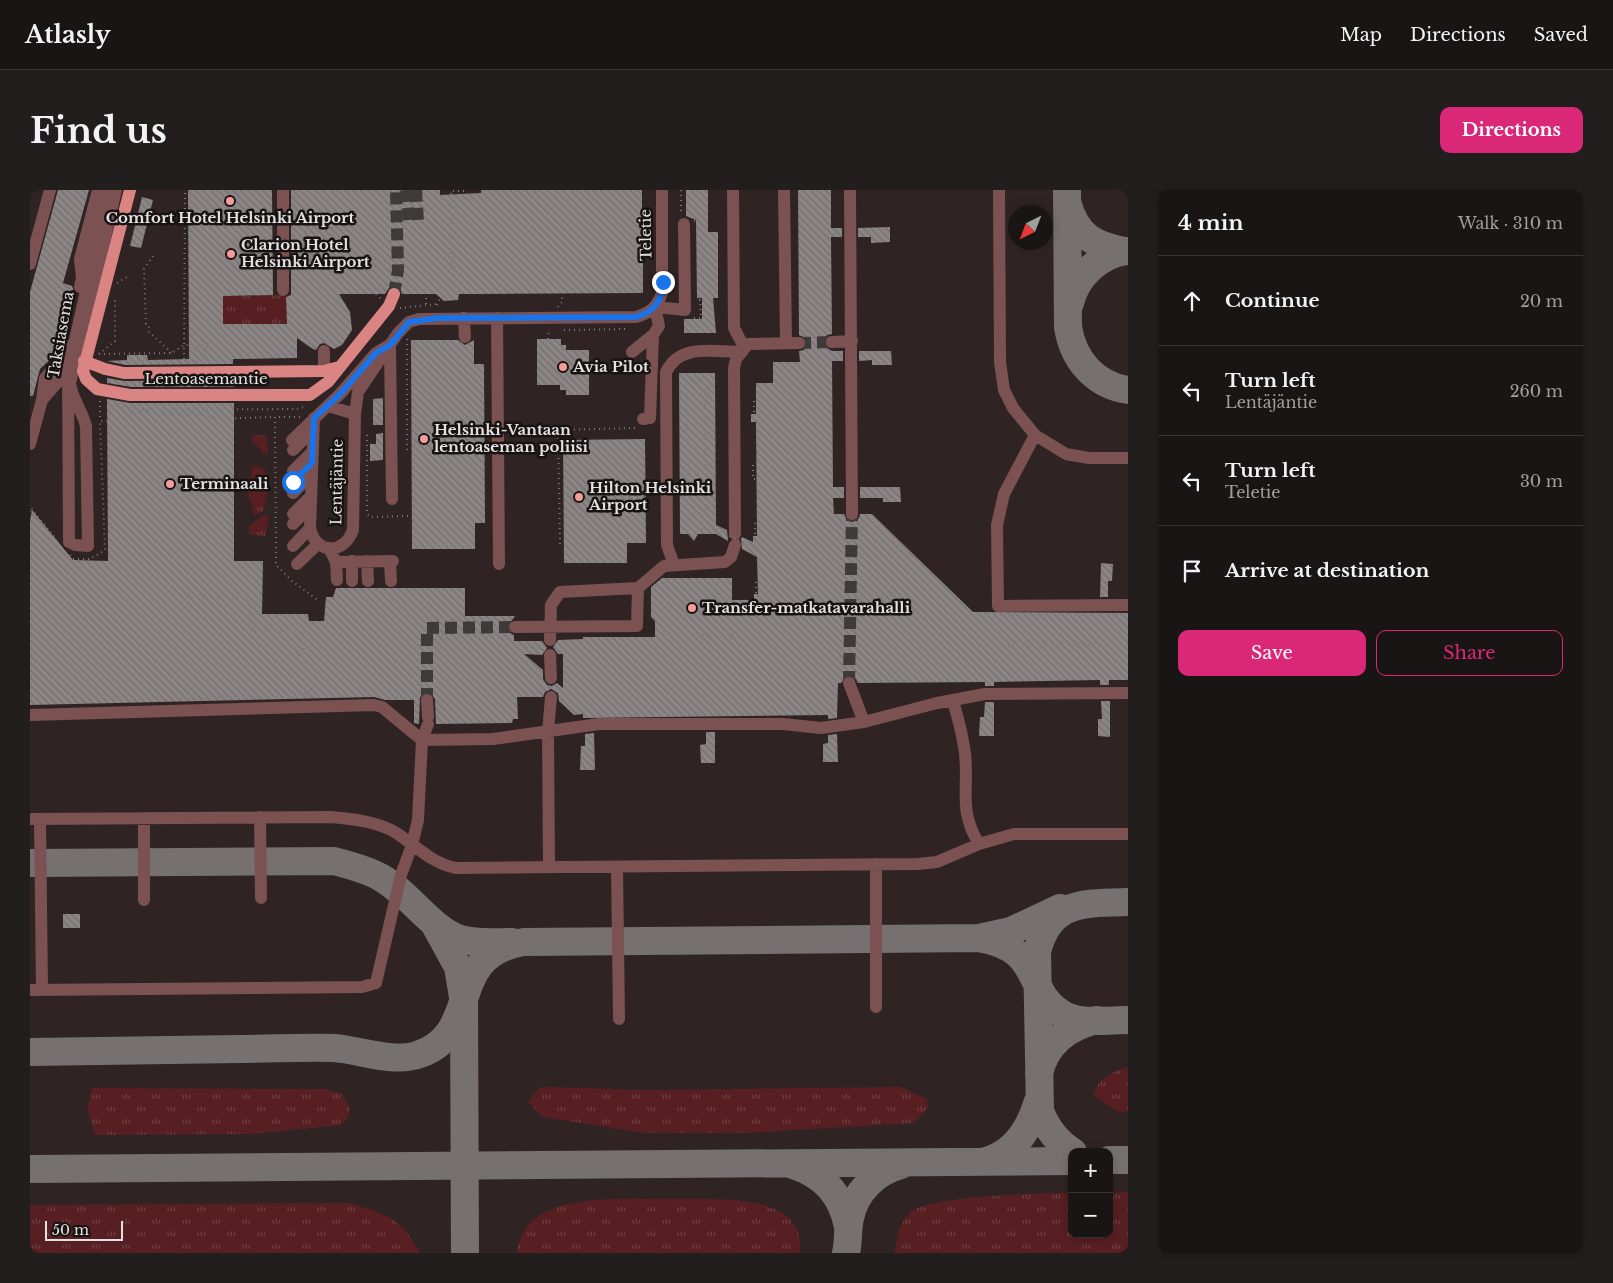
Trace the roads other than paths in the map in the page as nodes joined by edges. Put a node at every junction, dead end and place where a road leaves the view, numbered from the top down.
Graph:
1 (50, 190) edge
2 (98, 190) edge
3 (105, 190) edge
4 (116, 190) edge
5 (130, 190) edge
6 (283, 190) edge
7 (662, 190) edge
8 (733, 190) edge
9 (784, 190) edge
10 (850, 190) edge
11 (999, 190) edge
12 (682, 220) road end
13 (30, 264) edge
14 (283, 290) dead end
15 (89, 293) junction
16 (390, 299) tunnel mouth
17 (655, 307) junction
18 (464, 318) junction
19 (498, 318) junction
20 (653, 335) junction
21 (465, 337) dead end
22 (852, 341) junction
23 (832, 342) tunnel mouth
24 (786, 343) junction
25 (799, 343) tunnel mouth
26 (390, 345) junction
27 (742, 349) junction
28 (324, 351) dead end
29 (632, 352) dead end
30 (84, 360) junction
31 (326, 376) junction
32 (71, 395) junction
33 (328, 406) junction
34 (78, 407) junction
35 (355, 414) junction
36 (642, 423) road end
37 (1035, 435) junction
38 (30, 444) edge
39 (1128, 458) edge
40 (77, 488) junction
41 (313, 489) junction
42 (392, 499) dead end
43 (293, 503) junction
44 (852, 514) tunnel mouth
45 (367, 561) junction
46 (499, 564) dead end
47 (674, 564) junction
48 (364, 580) junction
49 (638, 588) junction
50 (1128, 605) edge
51 (515, 627) tunnel mouth
52 (550, 634) junction
53 (550, 655) dead end
54 (551, 678) dead end
55 (849, 683) tunnel mouth
56 (1128, 693) edge
57 (551, 696) dead end
58 (428, 700) tunnel mouth
59 (953, 701) junction
60 (30, 714) edge
61 (864, 722) junction
62 (548, 732) junction
63 (422, 740) junction
64 (260, 817) junction
65 (144, 818) junction
66 (35, 819) edge
67 (1128, 834) edge
68 (979, 844) junction
69 (412, 845) junction
70 (876, 864) junction
71 (549, 867) junction
72 (617, 867) junction
73 (261, 898) dead end
74 (144, 900) dead end
75 (36, 990) edge
76 (876, 1007) dead end
77 (619, 1019) dead end

1 - 13 street
2 - 38 street
3 - 15 street, Taksiasema, bridge
4 - 15 street, Taksiasema, bridge
5 - 30 main road, Lentoasemantie, bridge
6 - 14 street
7 - 17 street, Teletie
8 - 27 street
9 - 24 street
10 - 22 street
11 - 37 street
12 - 17 street
15 - 32 street, Taksiasema
15 - 40 street, Taksiasema
16 - 31 main road, Lentoasemantie, bridge
17 - 19 street, Lentäjäntie
17 - 20 street
18 - 19 street, Lentäjäntie
18 - 21 street
18 - 26 street, Lentäjäntie
19 - 46 street
20 - 29 street
20 - 36 street
22 - 23 street
22 - 44 street
24 - 25 street
24 - 27 street
26 - 33 street, Lentäjäntie
26 - 35 street, Lentäjäntie
26 - 42 street
27 - 47 street
27 - 47 street
28 - 31 street, bridge
30 - 31 main road, Lentoasemantie, bridge
30 - 31 main road, Lentoasemantie, bridge
32 - 34 street, Taksiasema
32 - 40 street, Taksiasema
33 - 35 street
33 - 41 street, Lentäjäntie
34 - 40 street, Taksiasema
34 - 40 street, Taksiasema
35 - 41 street, Lentäjäntie
37 - 39 street
37 - 50 street
40 - 40 street, Taksiasema
41 - 43 street
41 - 43 street
41 - 43 street
41 - 43 street
41 - 43 street
41 - 43 street
41 - 43 street
41 - 45 street
45 - 48 street
45 - 48 street
45 - 48 street
47 - 49 street
49 - 52 street
49 - 52 street
51 - 52 street
53 - 54 street
55 - 61 street
56 - 59 street
57 - 62 street
58 - 63 street
59 - 61 street
59 - 68 street
60 - 63 street
61 - 62 street
62 - 63 street
62 - 71 street
63 - 69 street
64 - 65 street
64 - 69 street
64 - 73 street
65 - 66 street
65 - 74 street
66 - 75 street
67 - 68 street
68 - 70 street
69 - 71 street
69 - 75 street
70 - 72 street
70 - 76 street
71 - 72 street
72 - 77 street

